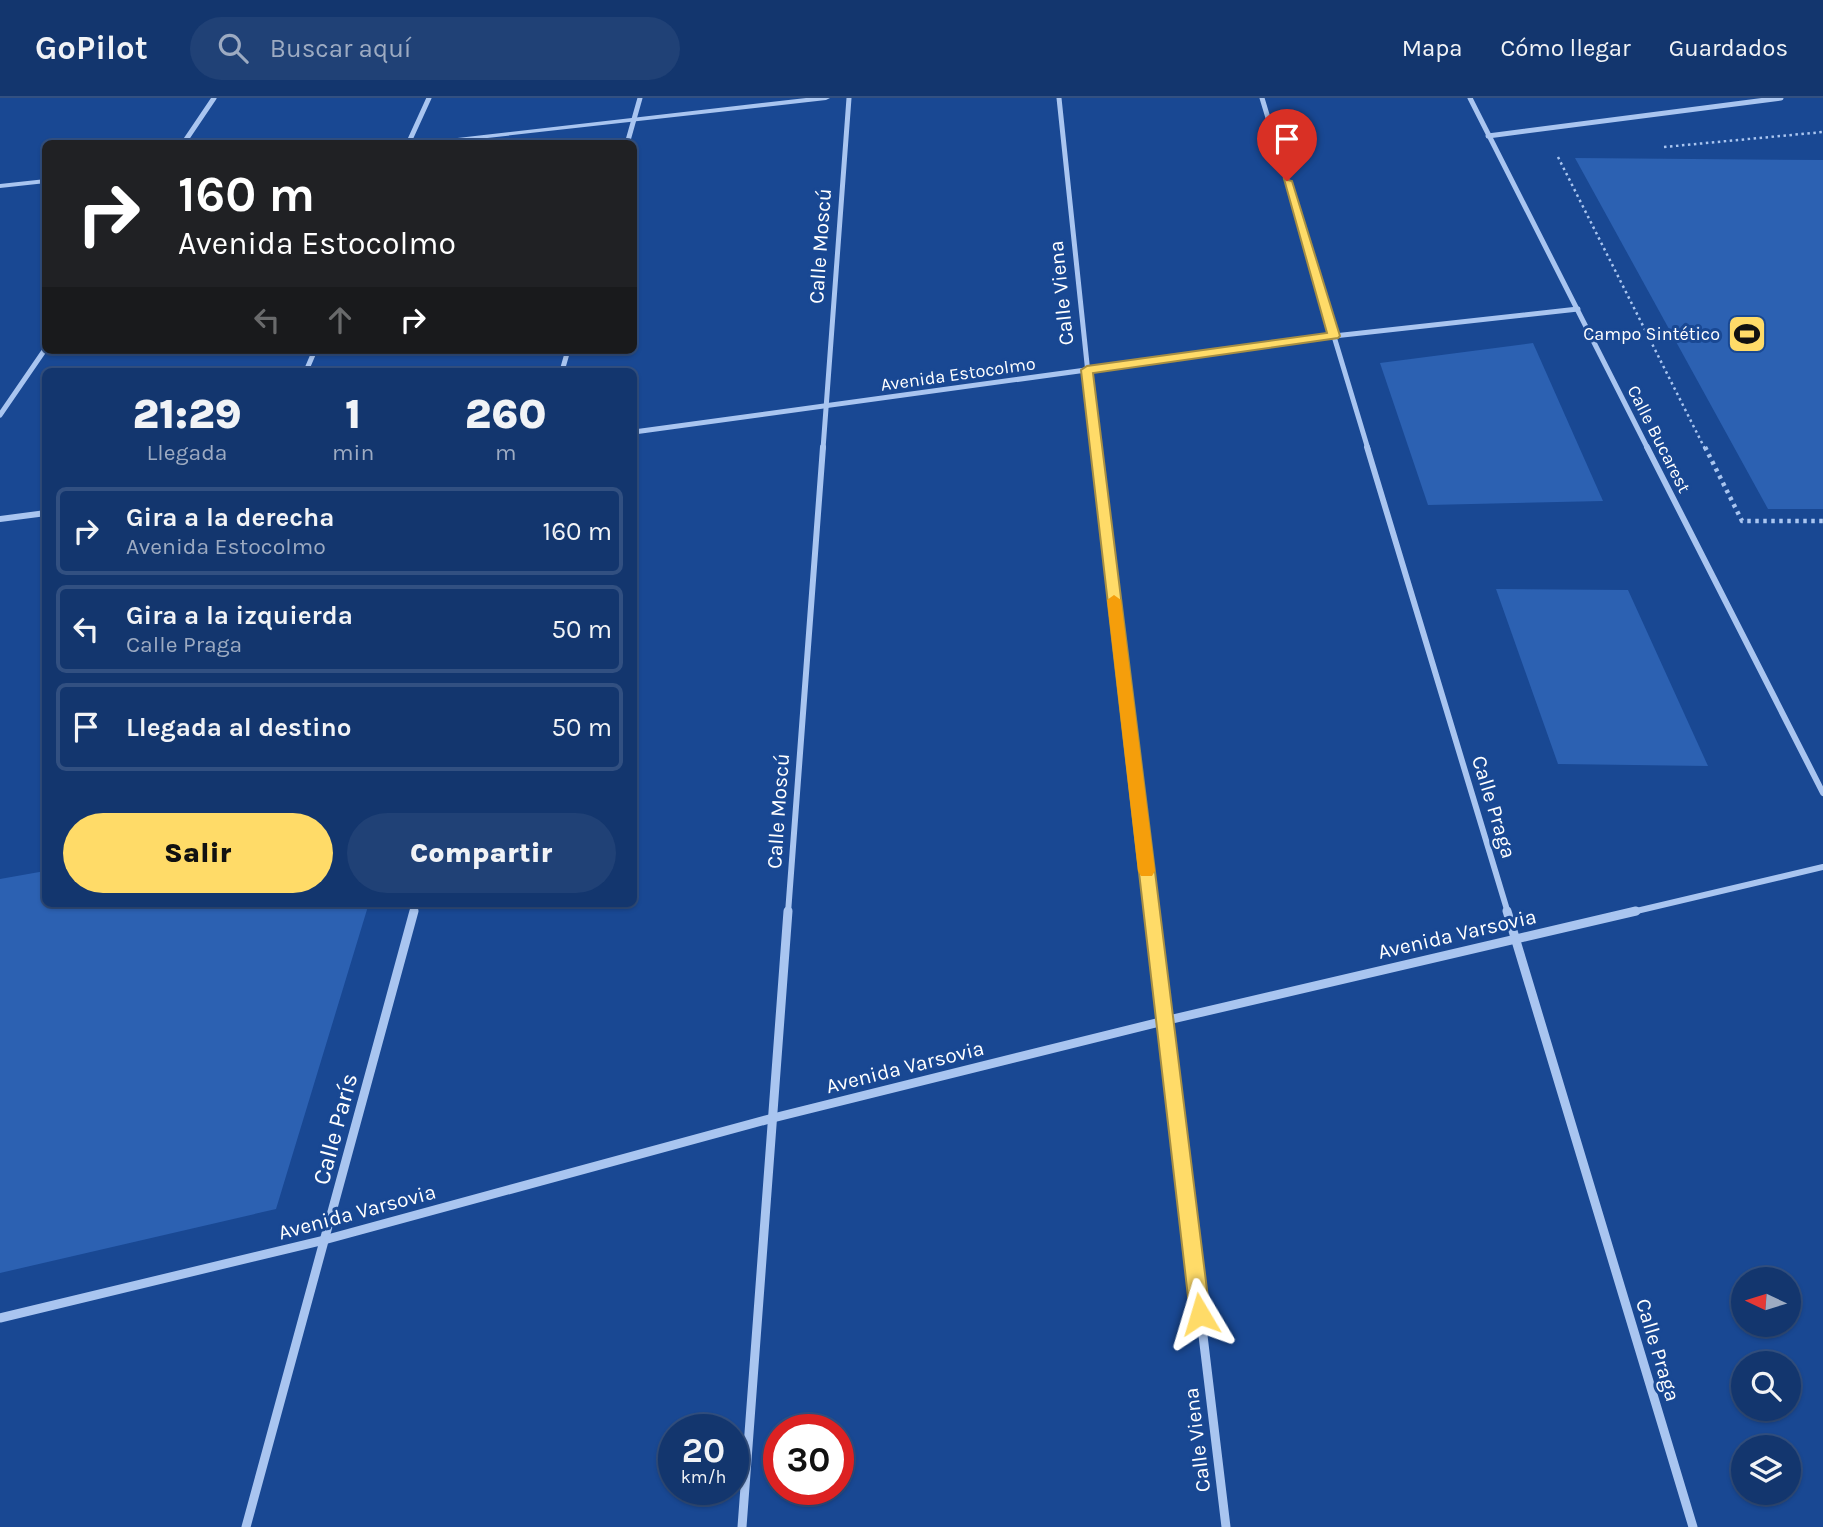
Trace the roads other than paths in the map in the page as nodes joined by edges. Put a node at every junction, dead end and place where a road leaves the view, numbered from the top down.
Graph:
1 (214, 98) edge
2 (429, 98) edge
3 (640, 98) edge
4 (826, 98) edge
5 (849, 98) edge
6 (1059, 98) edge
7 (1262, 98) edge
8 (1470, 98) edge
9 (1781, 98) edge
10 (634, 118) junction
11 (1488, 136) junction
12 (186, 140) edge
13 (410, 140) edge
14 (443, 140) edge
15 (628, 140) edge
16 (42, 181) edge
17 (0, 186) edge
18 (1578, 309) junction
19 (1334, 336) junction
20 (42, 354) edge
21 (1087, 370) junction
22 (825, 406) junction
23 (0, 415) edge
24 (637, 432) edge
25 (42, 514) edge
26 (0, 519) edge
27 (1823, 793) edge
28 (1823, 867) edge
29 (415, 907) edge
30 (1516, 939) junction
31 (1164, 1021) junction
32 (773, 1118) junction
33 (324, 1240) junction
34 (0, 1318) edge
35 (246, 1527) edge
36 (742, 1527) edge
37 (1226, 1527) edge
38 (1693, 1527) edge

1 - 12 street
2 - 13 street
3 - 10 street
4 - 10 street
5 - 22 street, Calle Moscú
6 - 21 street, Calle Viena
7 - 19 street, Calle Praga
8 - 11 street, Calle Bucarest
9 - 11 street
10 - 14 street
10 - 15 street
11 - 18 street, Calle Bucarest
16 - 17 street
18 - 19 street, Avenida Estocolmo
18 - 27 street, Calle Bucarest
19 - 21 street, Avenida Estocolmo
19 - 30 street, Calle Praga
20 - 23 street
21 - 22 street, Avenida Estocolmo
21 - 31 street, Calle Viena
22 - 24 street, Avenida Estocolmo
22 - 32 street, Calle Moscú
25 - 26 street
28 - 30 street, Avenida Varsovia
29 - 33 street, Calle París
30 - 31 street, Avenida Varsovia
30 - 38 street, Calle Praga
31 - 32 street, Avenida Varsovia
31 - 37 street, Calle Viena
32 - 33 street, Avenida Varsovia
32 - 36 street, Calle Moscú
33 - 34 street, Avenida Varsovia
33 - 35 street, Calle París

